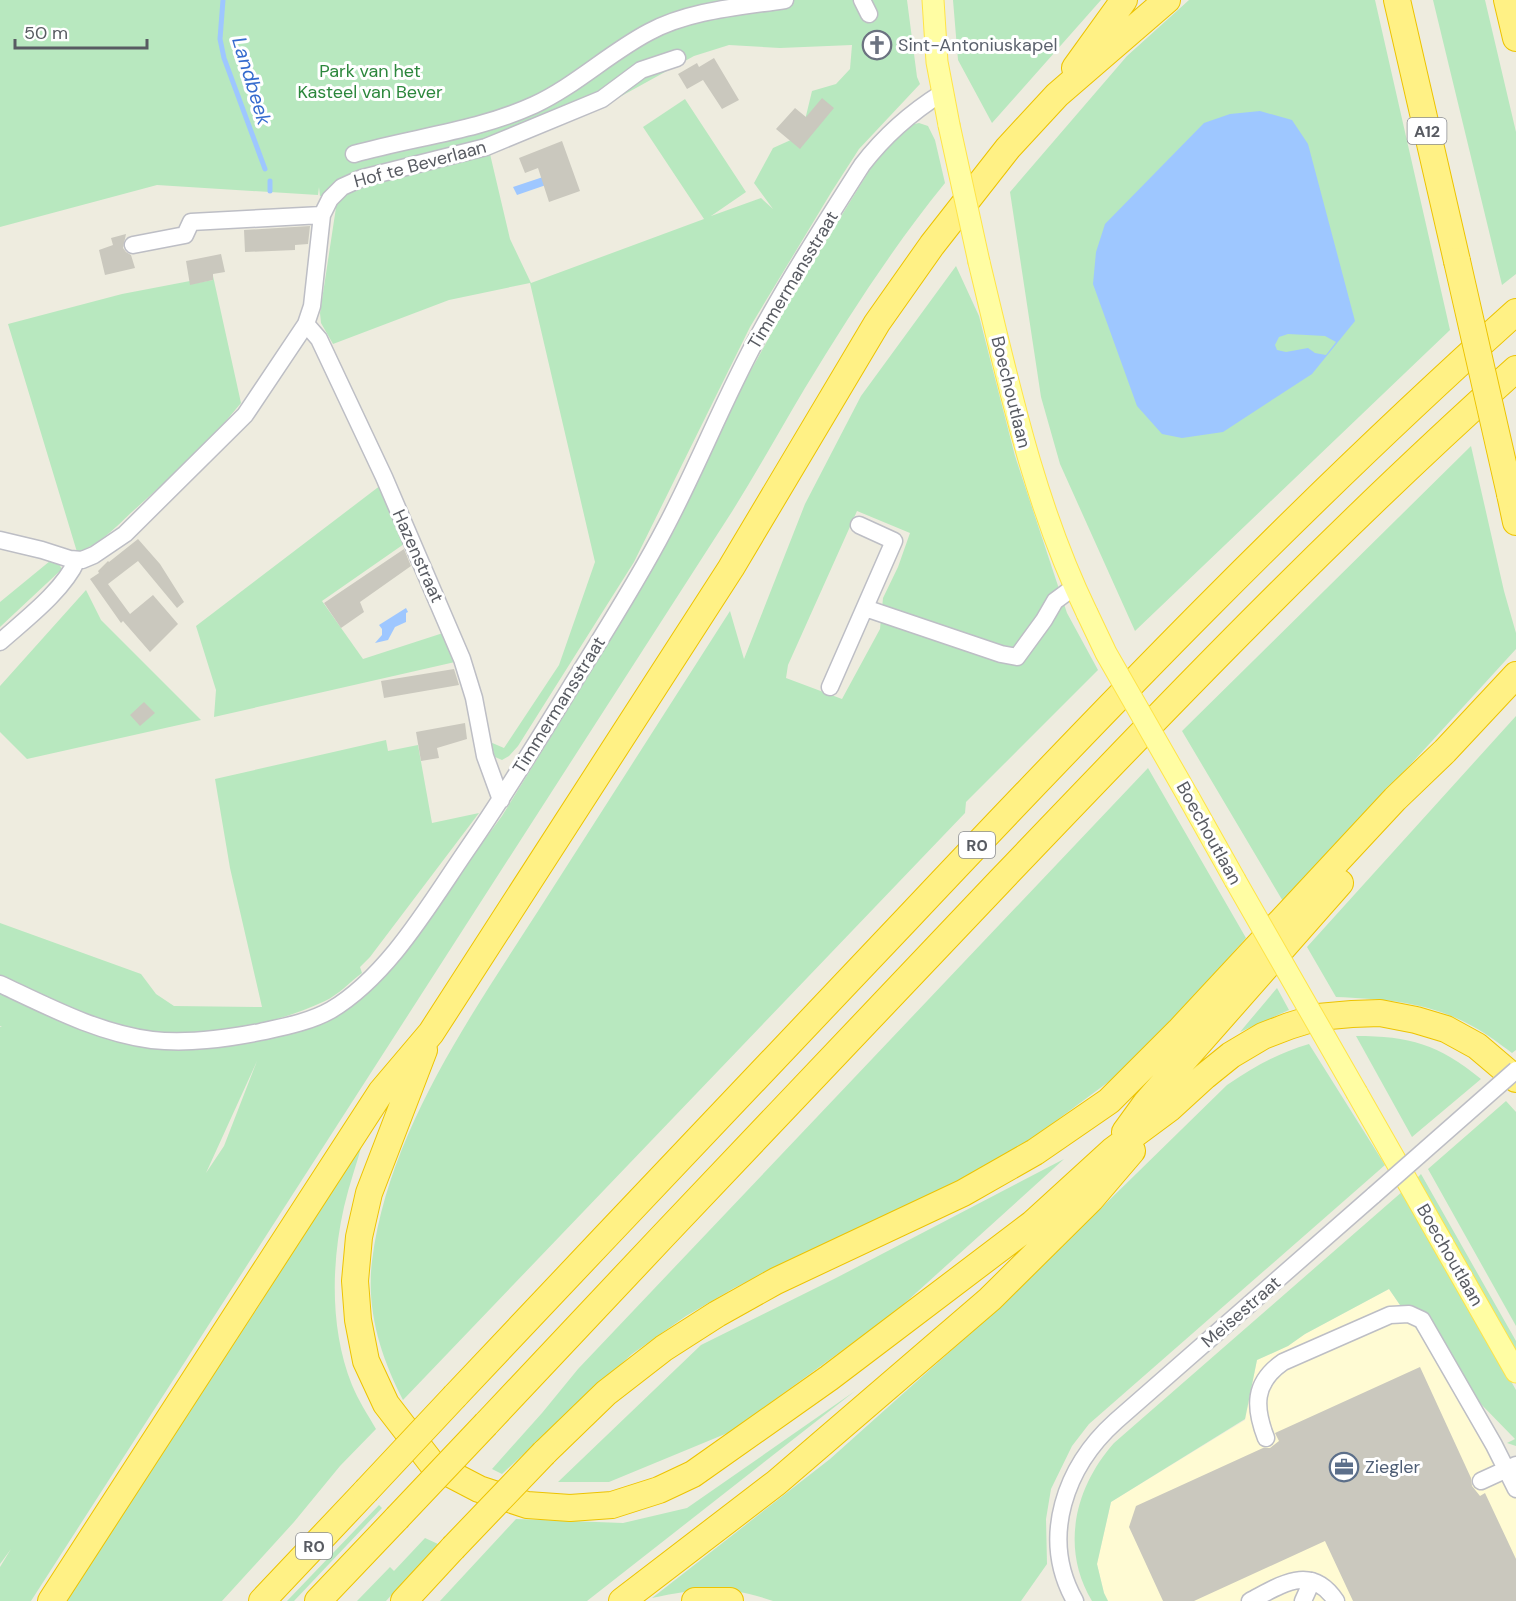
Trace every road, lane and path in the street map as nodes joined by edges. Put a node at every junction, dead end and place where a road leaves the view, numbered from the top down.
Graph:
1 (785, 0) edge
2 (933, 0) edge
3 (1124, 0) edge
4 (1167, 0) edge
5 (1397, 0) edge
6 (1507, 0) edge
7 (1516, 38) edge
8 (677, 58) dead end
9 (942, 93) junction
10 (1057, 95) junction
11 (354, 154) dead end
12 (322, 215) junction
13 (133, 245) dead end
14 (1516, 312) edge
15 (306, 324) junction
16 (1516, 369) edge
17 (1516, 522) edge
18 (860, 525) dead end
19 (0, 540) edge
20 (77, 560) junction
21 (1074, 587) junction
22 (865, 608) junction
23 (0, 642) edge
24 (1516, 675) edge
25 (830, 687) dead end
26 (1445, 751) junction
27 (501, 800) junction
28 (0, 984) edge
29 (431, 1033) junction
30 (1516, 1070) edge
31 (1516, 1079) edge
32 (1170, 1108) junction
33 (1112, 1150) junction
34 (1516, 1372) edge
35 (1266, 1438) dead end
36 (1511, 1467) edge
37 (1481, 1481) dead end
38 (1516, 1489) edge
39 (1312, 1581) junction
40 (51, 1601) edge
41 (262, 1601) edge
42 (318, 1601) edge
43 (404, 1601) edge
44 (622, 1601) edge
45 (694, 1601) edge
46 (730, 1601) edge
47 (1075, 1601) edge
48 (1250, 1601) edge
49 (1303, 1601) edge
50 (1336, 1601) edge

1 - 11 street
2 - 9 main road
3 - 10 highway
4 - 10 highway
5 - 17 highway, A12, bridge
6 - 7 highway
8 - 12 street, Hof te Beverlaan
9 - 21 main road, Boechoutlaan, bridge
9 - 27 street, Timmermansstraat
10 - 29 highway
12 - 13 street
12 - 15 street, Hof te Beverlaan
14 - 41 highway, R0, bridge
15 - 20 street, Hof te Beverlaan
15 - 27 street, Hazenstraat
16 - 42 highway, R0, bridge
18 - 22 street
19 - 20 street
20 - 23 street
21 - 22 street
21 - 34 main road, Boechoutlaan, bridge
22 - 25 street
24 - 26 highway
26 - 33 highway
26 - 43 highway, bridge
27 - 28 street, Timmermansstraat
29 - 33 highway
29 - 40 highway
30 - 47 street, Meisestraat, bridge
31 - 32 highway
32 - 33 highway
32 - 44 highway
35 - 36 street
36 - 37 street
36 - 38 street
39 - 48 street
39 - 49 street
39 - 50 street
45 - 46 highway

